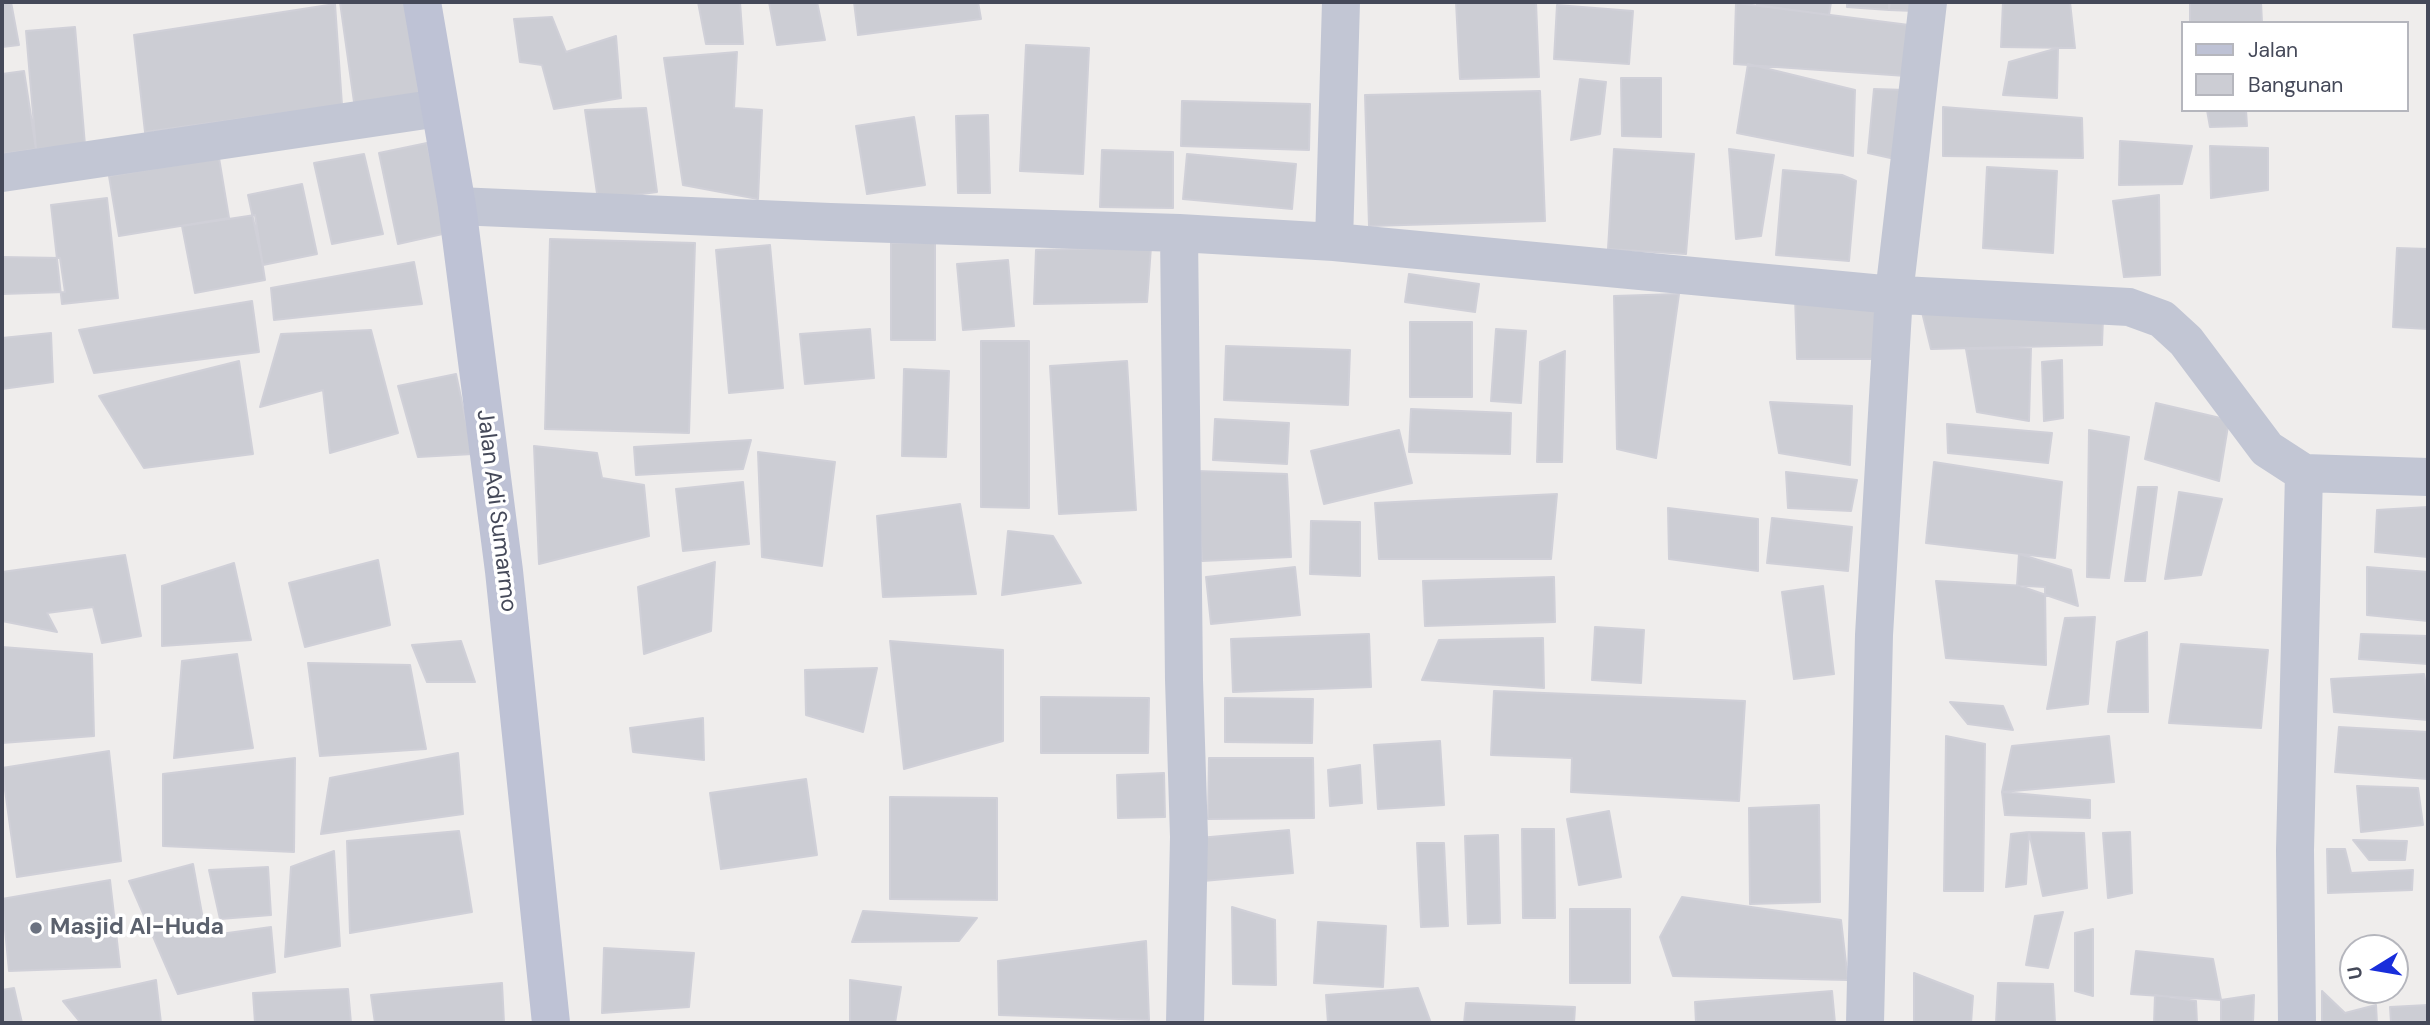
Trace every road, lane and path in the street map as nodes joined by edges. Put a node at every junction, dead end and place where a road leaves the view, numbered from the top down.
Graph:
1 (422, 2) edge
2 (1340, 2) edge
3 (1928, 2) edge
4 (439, 108) junction
5 (2, 173) edge
6 (457, 206) junction
7 (1179, 233) junction
8 (1334, 242) junction
9 (1894, 294) junction
10 (2304, 473) junction
11 (2428, 477) edge
12 (551, 1023) edge
13 (1185, 1023) edge
14 (1865, 1023) edge
15 (2297, 1023) edge

1 - 4 main road, Jalan Adi Sumarmo
2 - 8 street
3 - 9 street
4 - 5 street
4 - 6 main road, Jalan Adi Sumarmo
6 - 7 street
6 - 12 main road, Jalan Adi Sumarmo
7 - 8 street
7 - 13 street
8 - 9 street
9 - 10 street
9 - 14 street
10 - 11 street
10 - 15 street

